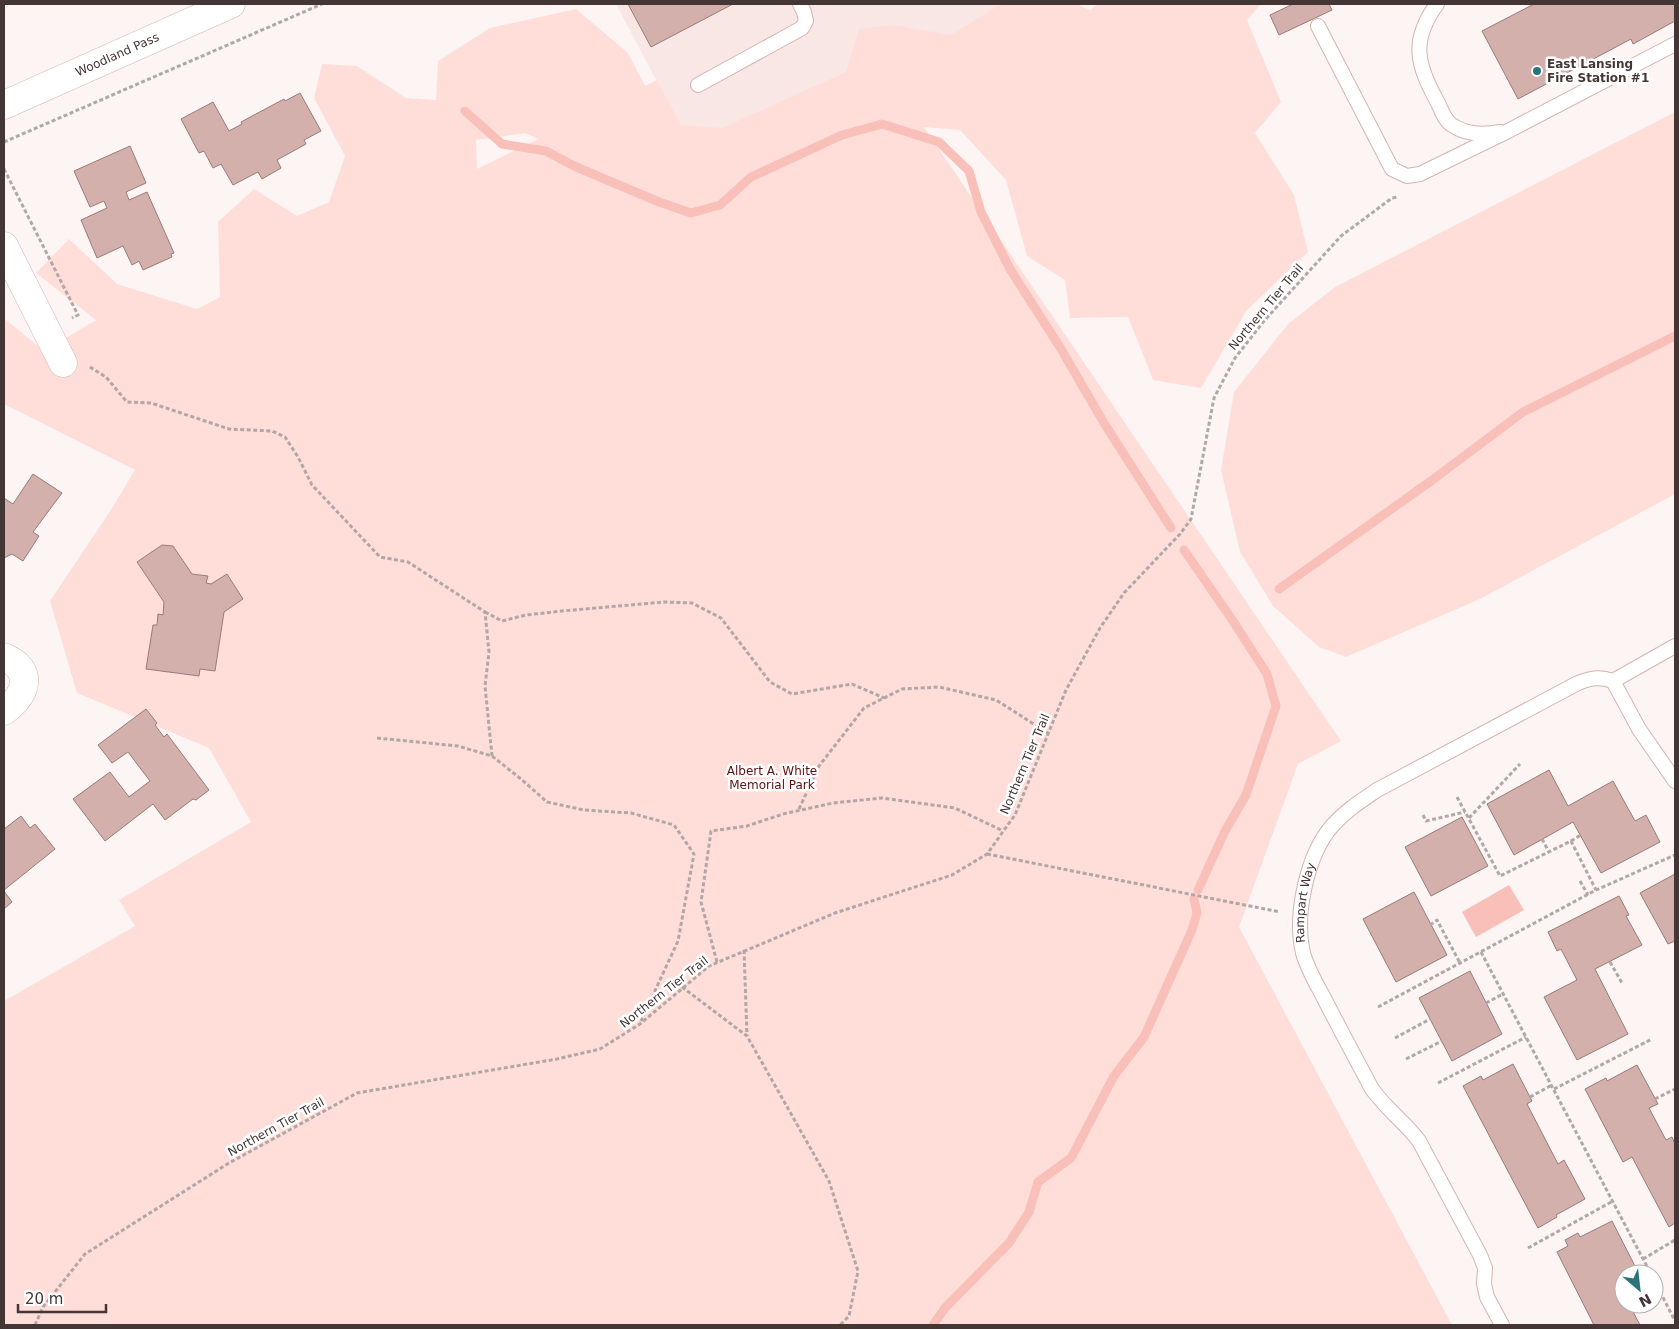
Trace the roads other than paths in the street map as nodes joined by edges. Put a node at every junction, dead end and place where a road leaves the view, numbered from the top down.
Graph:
1 (231, 4) edge
2 (800, 4) edge
3 (1437, 4) edge
4 (1318, 26) dead end
5 (1675, 44) edge
6 (698, 84) dead end
7 (4, 105) edge
8 (1508, 131) junction
9 (4, 246) edge
10 (63, 363) road end
11 (1675, 646) edge
12 (4, 657) edge
13 (1613, 681) junction
14 (4, 711) edge
15 (1675, 781) edge
16 (1502, 1325) edge

1 - 7 street, Woodland Pass
2 - 6 lane
3 - 8 lane
4 - 8 lane
5 - 8 lane
9 - 10 street
11 - 13 lane
12 - 14 street
13 - 15 lane
13 - 16 lane, Rampart Way

